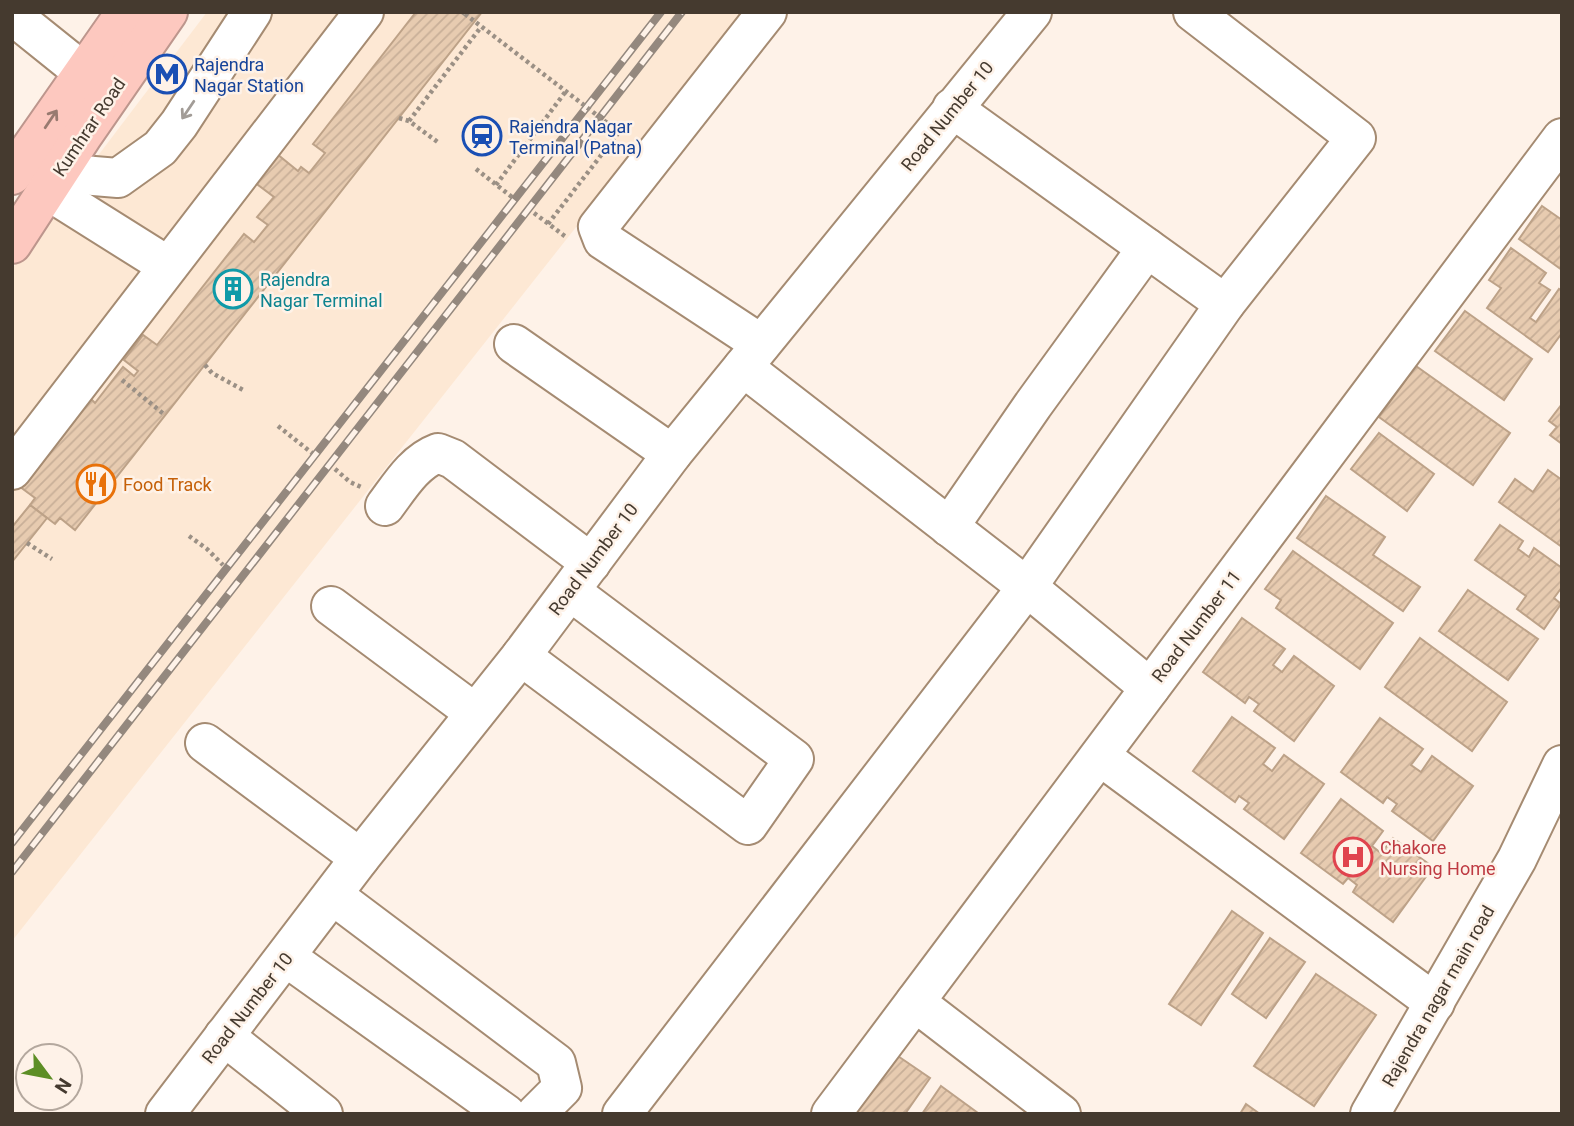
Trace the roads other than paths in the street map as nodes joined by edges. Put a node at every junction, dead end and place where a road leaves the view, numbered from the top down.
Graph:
1 (126, 12) edge
2 (168, 12) edge
3 (252, 12) edge
4 (364, 12) edge
5 (767, 12) edge
6 (1032, 12) edge
7 (1193, 12) edge
8 (12, 15) edge
9 (83, 72) junction
10 (952, 108) junction
11 (1562, 138) edge
12 (12, 175) edge
13 (52, 182) junction
14 (12, 244) edge
15 (1147, 248) junction
16 (168, 266) junction
17 (1225, 304) junction
18 (514, 344) dead end
19 (752, 355) junction
20 (672, 454) junction
21 (12, 470) edge
22 (377, 498) road end
23 (948, 527) junction
24 (581, 577) junction
25 (1027, 587) junction
26 (331, 606) dead end
27 (521, 656) junction
28 (1150, 688) junction
29 (475, 713) junction
30 (205, 743) dead end
31 (1100, 756) junction
32 (1562, 765) edge
33 (360, 858) junction
34 (334, 895) junction
35 (286, 957) junction
36 (915, 1002) junction
37 (1435, 1003) junction
38 (225, 1037) junction
39 (165, 1114) edge
40 (323, 1114) edge
41 (506, 1114) edge
42 (536, 1114) edge
43 (622, 1114) edge
44 (831, 1114) edge
45 (1061, 1114) edge
46 (1370, 1114) edge

1 - 9 highway, Kumhrar Road
2 - 13 highway, Kumhrar Road
3 -> 13 street
4 - 16 street
5 - 19 street
6 - 10 street, Road Number 10
7 - 17 street
8 - 9 street
12 -> 9 highway, Kumhrar Road
10 - 15 street
10 - 19 street, Road Number 10
11 - 28 street, Road Number 11
13 - 14 highway, Kumhrar Road
13 - 16 street
15 - 17 street
15 - 23 street
16 - 21 street
17 - 25 street
18 - 20 street
19 - 20 street, Road Number 10
19 - 23 street
20 - 24 street, Road Number 10
22 - 24 street
23 - 25 street
24 - 27 street, Road Number 10
24 - 27 street
25 - 28 street
25 - 43 street
26 - 29 street
27 - 29 street, Road Number 10
28 - 31 street, Road Number 11
29 - 33 street, Road Number 10
30 - 33 street
31 - 36 street, Road Number 11
31 - 37 street
32 - 37 street, Rajendra nagar main road
33 - 34 street, Road Number 10
34 - 35 street, Road Number 10
34 - 42 street
35 - 38 street, Road Number 10
35 - 41 street
36 - 44 street, Road Number 11
36 - 45 street
37 - 46 street, Rajendra nagar main road
38 - 39 street, Road Number 10
38 - 40 street

